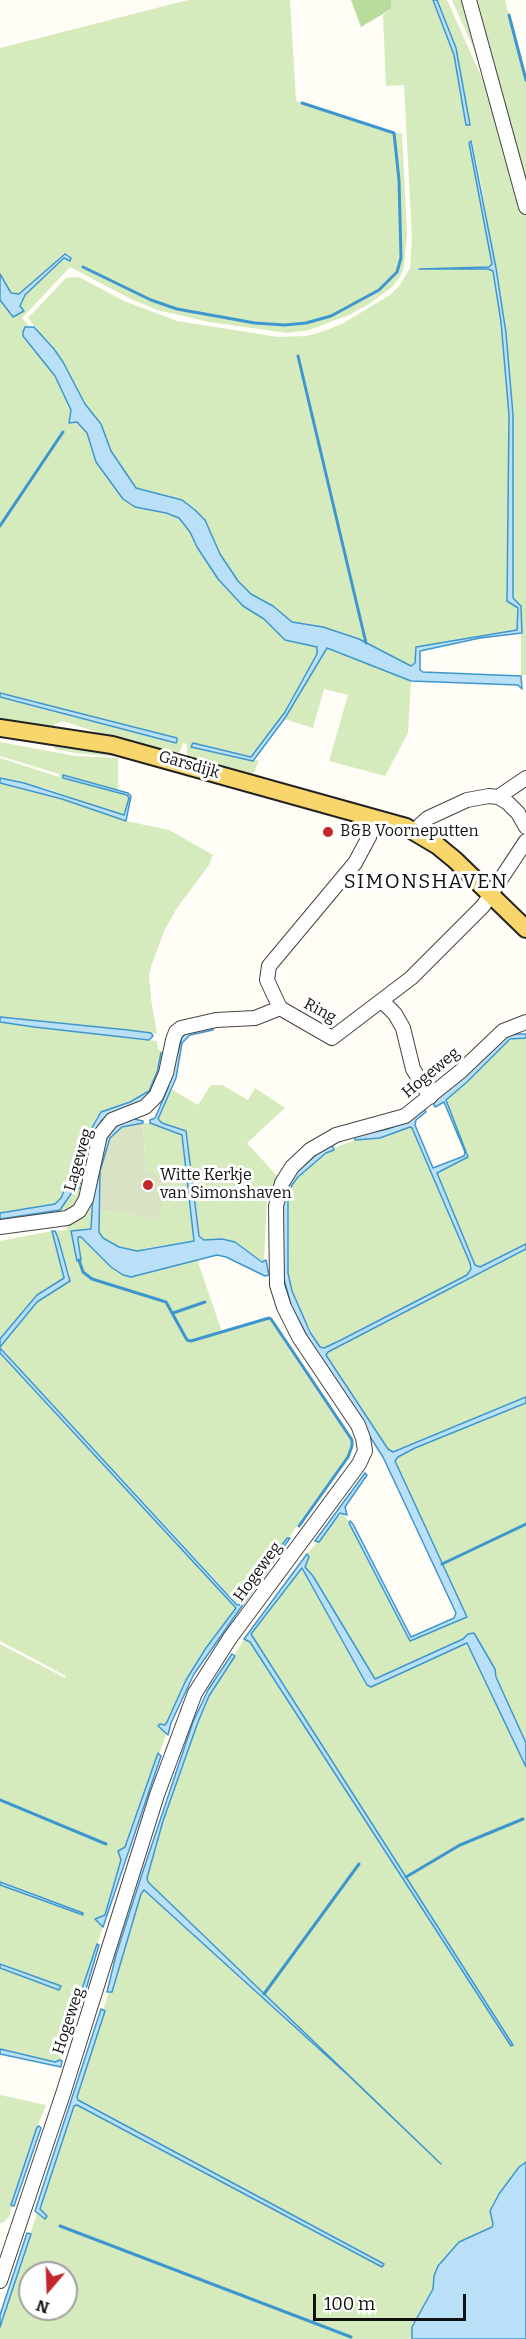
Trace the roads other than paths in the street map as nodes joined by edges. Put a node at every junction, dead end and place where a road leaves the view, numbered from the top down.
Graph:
1 (469, 0) edge
2 (526, 207) edge
3 (0, 728) edge
4 (526, 778) edge
5 (498, 797) junction
6 (375, 818) junction
7 (526, 827) edge
8 (415, 832) junction
9 (526, 841) edge
10 (490, 895) junction
11 (526, 929) edge
12 (382, 1001) junction
13 (280, 1008) junction
14 (526, 1022) edge
15 (430, 1097) junction
16 (0, 1227) edge
17 (0, 2281) edge

1 - 2 street
3 - 6 main road, Garsdijk
4 - 5 street
5 - 7 street
5 - 8 street
6 - 8 main road, Garsdijk
6 - 13 street, Ring
8 - 10 main road, Garsdijk
9 - 10 street, Ring
10 - 11 main road, Garsdijk
10 - 12 street, Ring
12 - 13 street, Ring
12 - 15 street
13 - 16 street, Lageweg
14 - 15 street, Hogeweg
15 - 17 street, Hogeweg

